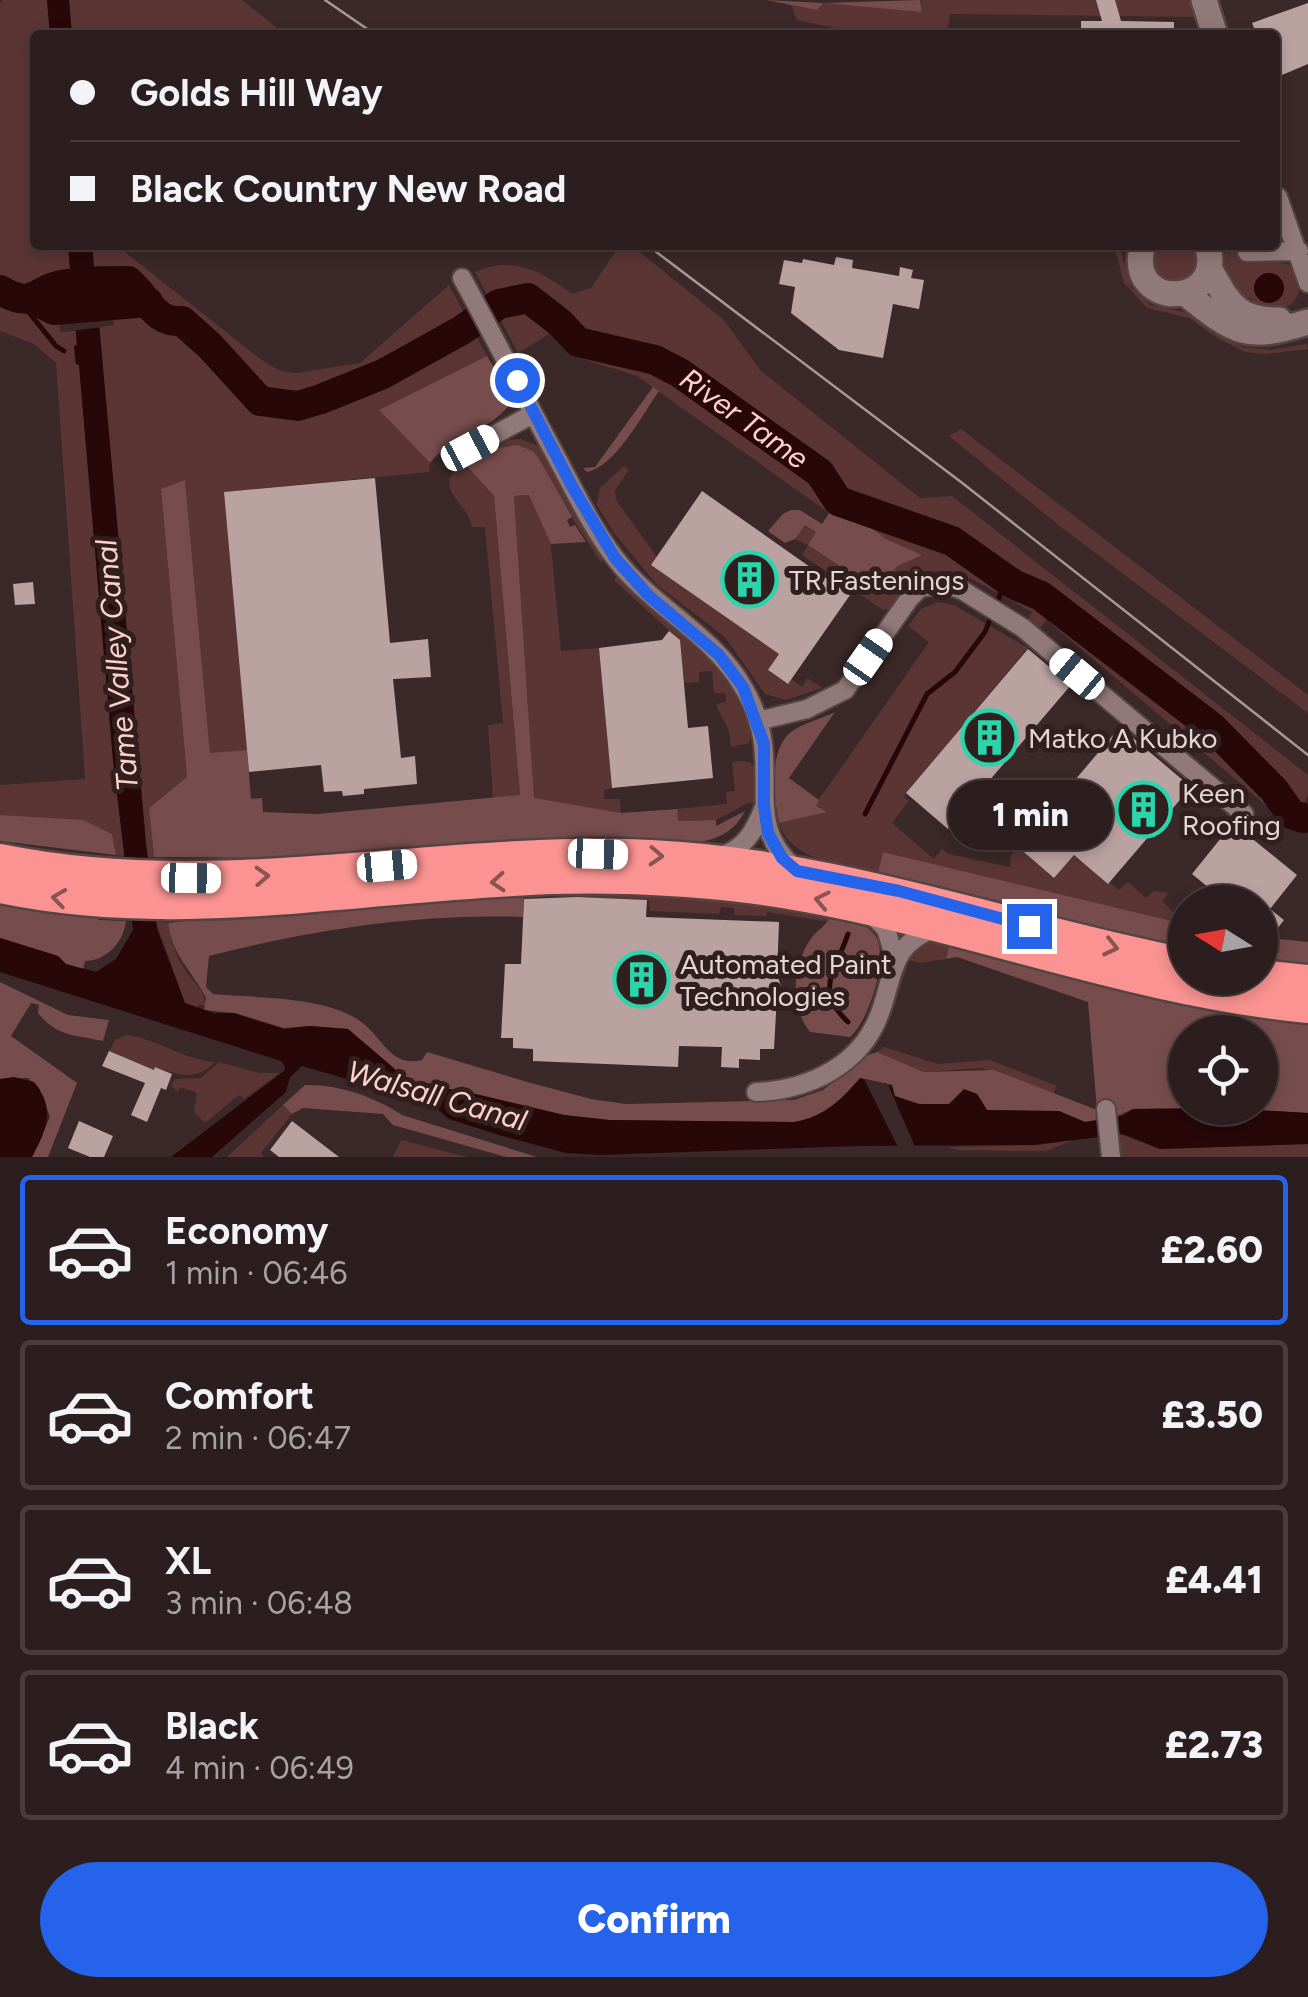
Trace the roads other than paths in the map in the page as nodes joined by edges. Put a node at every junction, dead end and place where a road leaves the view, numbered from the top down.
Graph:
1 (1204, 0) edge
2 (1213, 30) edge
3 (1280, 202) edge
4 (1142, 250) edge
5 (1208, 251) edge
6 (1247, 252) dead end
7 (1302, 253) edge
8 (462, 278) dead end
9 (1308, 283) edge
10 (1185, 294) junction
11 (1308, 321) edge
12 (533, 414) junction
13 (470, 448) dead end
14 (758, 721) junction
15 (764, 806) junction
16 (1244, 814) dead end
17 (0, 859) edge
18 (706, 859) junction
19 (797, 871) junction
20 (0, 888) edge
21 (117, 890) junction
22 (166, 891) junction
23 (864, 909) junction
24 (940, 927) junction
25 (895, 959) junction
26 (1166, 968) edge
27 (1278, 978) edge
28 (1308, 980) edge
29 (1308, 1008) edge
30 (756, 1092) dead end
31 (1106, 1110) dead end
32 (1111, 1156) edge

1 - 2 street
3 - 7 street
4 - 10 street
5 - 10 street
5 - 11 street
6 - 7 street
7 - 9 street
8 - 12 street
10 - 11 street
12 - 13 street
12 - 14 street
14 - 15 street
14 - 16 street
15 - 18 street
15 - 19 street
17 - 21 highway
18 - 19 highway
22 -> 18 highway
19 -> 26 highway
21 -> 20 highway
21 - 22 highway
23 -> 22 highway
23 - 24 highway
23 - 25 street
24 - 25 street
24 - 26 highway
25 - 30 street
26 - 29 highway
27 - 28 highway
31 - 32 street

